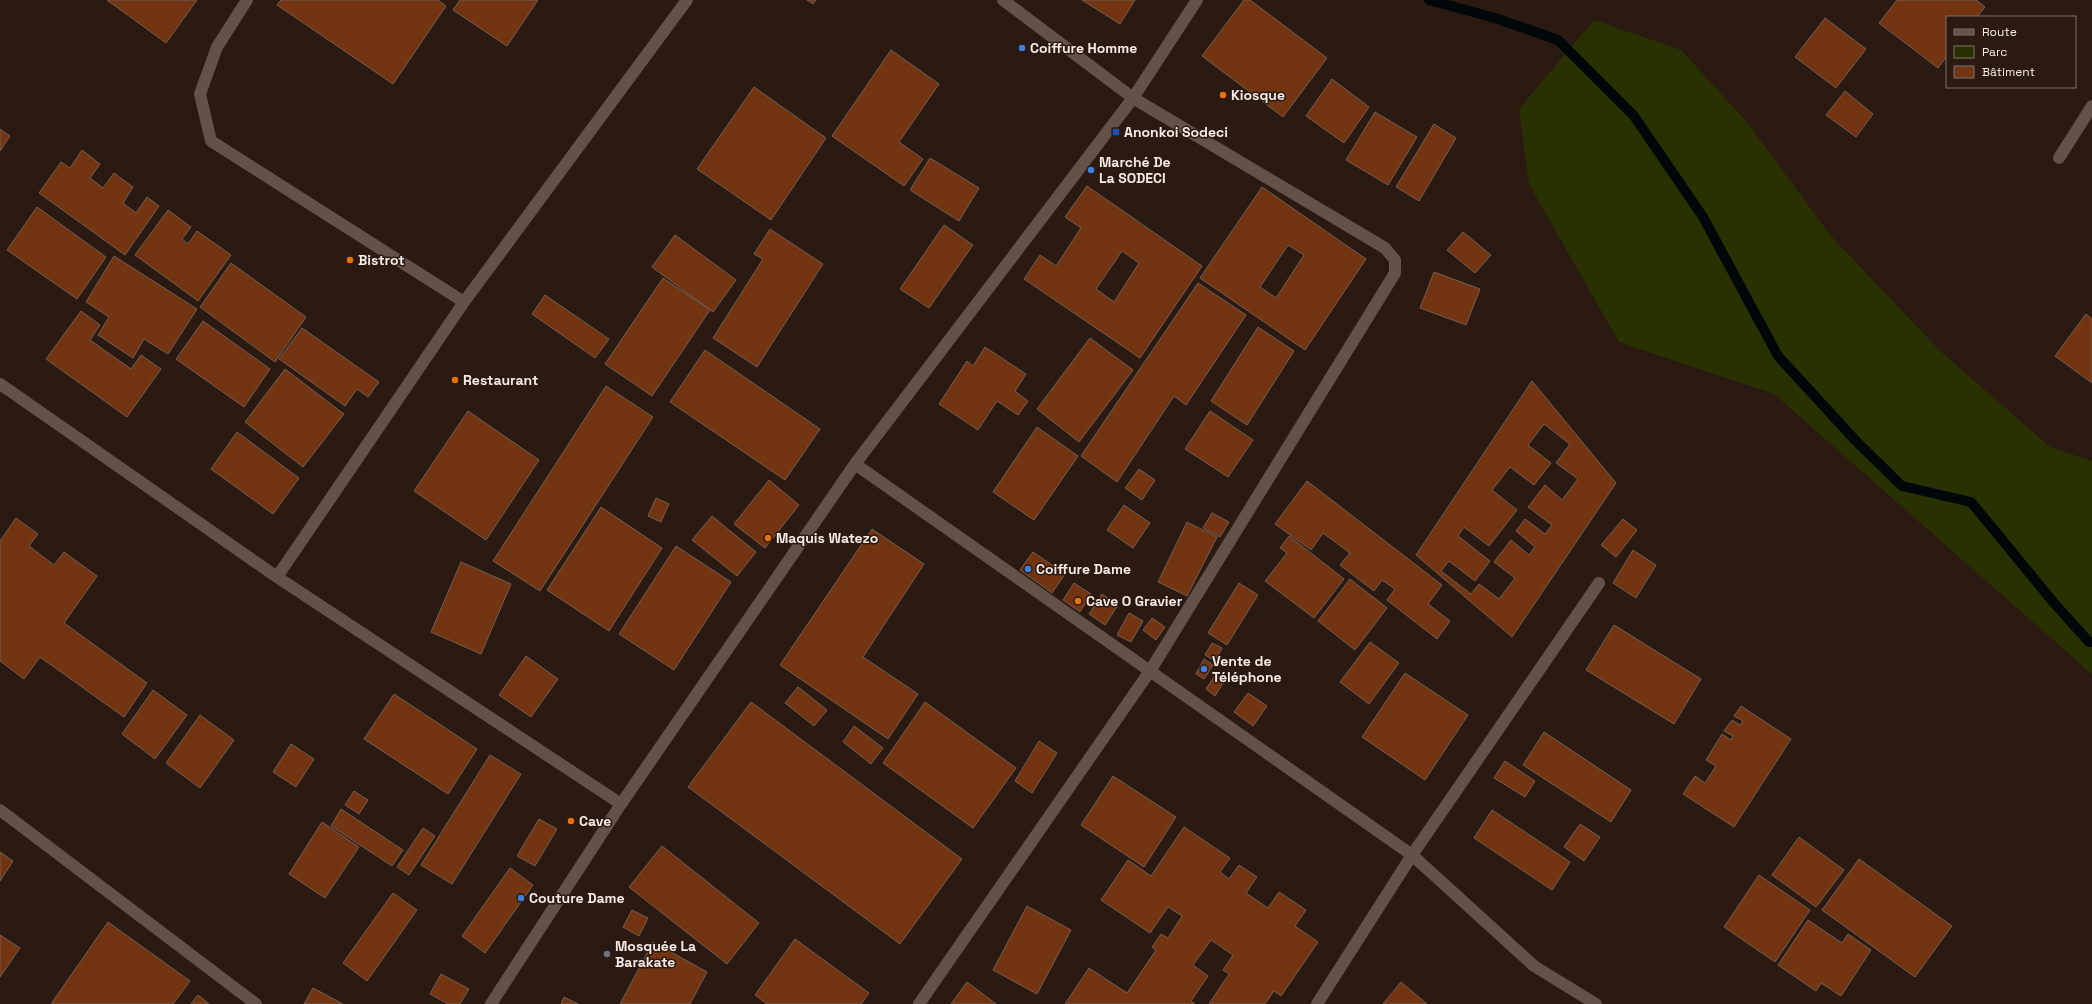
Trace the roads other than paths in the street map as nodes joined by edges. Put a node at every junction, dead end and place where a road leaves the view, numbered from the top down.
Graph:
1 (248, 0) edge
2 (687, 0) edge
3 (1003, 0) edge
4 (1197, 0) edge
5 (1133, 98) junction
6 (2092, 106) edge
7 (2059, 158) dead end
8 (464, 302) junction
9 (0, 384) edge
10 (855, 464) junction
11 (277, 576) junction
12 (1600, 583) dead end
13 (1150, 671) junction
14 (622, 804) junction
15 (0, 810) edge
16 (1412, 855) junction
17 (256, 1004) edge
18 (491, 1004) edge
19 (919, 1004) edge
20 (1317, 1004) edge
21 (1596, 1004) edge

1 - 8 street
2 - 8 street
3 - 5 street
4 - 5 street
5 - 10 street
5 - 13 street
6 - 7 street
8 - 11 street
9 - 11 street
10 - 13 street
10 - 14 street
11 - 14 street
12 - 16 street
13 - 16 street
13 - 19 street
14 - 18 street
15 - 17 street
16 - 20 street
16 - 21 street

